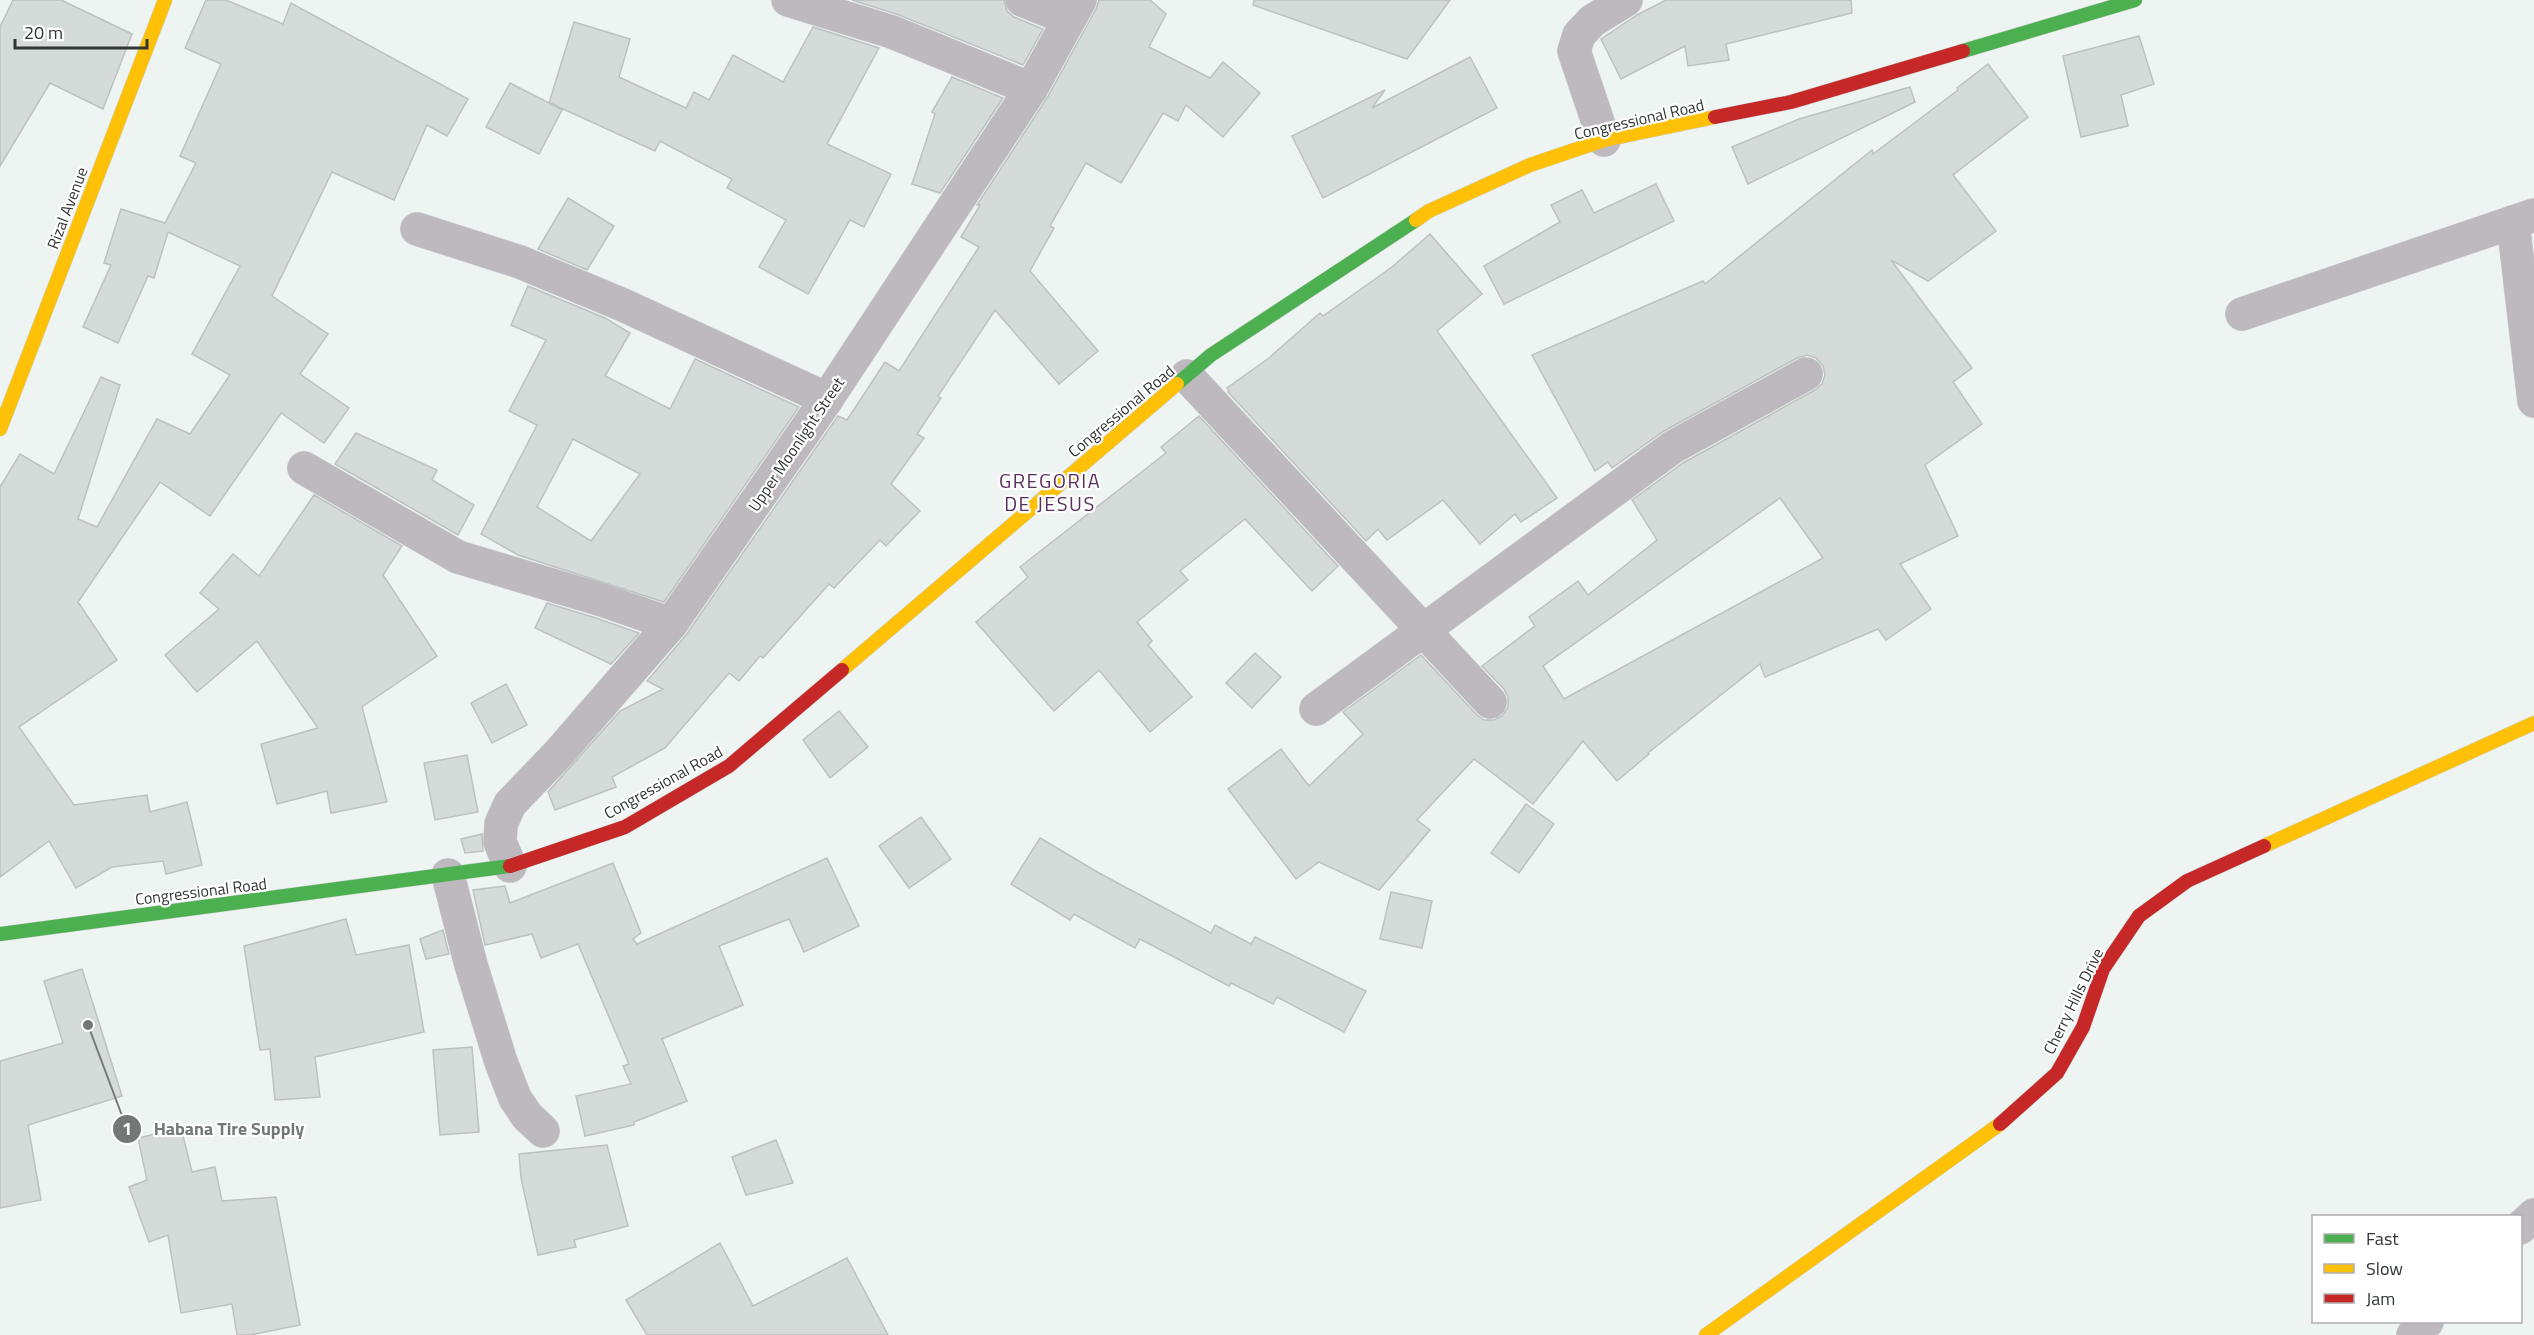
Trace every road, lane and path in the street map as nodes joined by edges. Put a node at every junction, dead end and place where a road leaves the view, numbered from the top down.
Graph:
1 (165, 0) edge
2 (788, 0) edge
3 (1022, 0) edge
4 (1626, 0) edge
5 (2135, 0) edge
6 (1075, 9) edge
7 (1031, 89) junction
8 (1604, 140) junction
9 (2524, 218) edge
10 (417, 229) dead end
11 (2242, 314) dead end
12 (1806, 374) dead end
13 (1187, 376) junction
14 (828, 399) junction
15 (2534, 401) edge
16 (0, 429) edge
17 (303, 468) dead end
18 (671, 624) junction
19 (1424, 630) junction
20 (1490, 702) dead end
21 (1316, 709) dead end
22 (2534, 723) edge
23 (510, 866) junction
24 (448, 875) junction
25 (0, 934) edge
26 (543, 1131) dead end
27 (2534, 1215) edge
28 (2522, 1226) edge
29 (2426, 1323) edge
30 (1706, 1335) edge
31 (2413, 1335) edge

1 - 16 main road, Rizal Avenue
2 - 7 street
3 - 6 street
4 - 8 street
5 - 8 main road, Congressional Road
6 - 7 street, Upper Moonlight Street
7 - 14 street, Upper Moonlight Street
8 - 13 main road, Congressional Road
9 - 11 street
9 - 15 street
10 - 14 street
12 - 19 street
13 - 19 street
13 - 23 main road, Congressional Road
14 - 18 street, Upper Moonlight Street
17 - 18 street
18 - 23 street, Upper Moonlight Street
19 - 20 street
19 - 21 street
22 - 30 main road, Cherry Hills Drive
23 - 24 main road, Congressional Road
24 - 25 main road, Congressional Road
24 - 26 street
27 - 28 street
29 - 31 street

